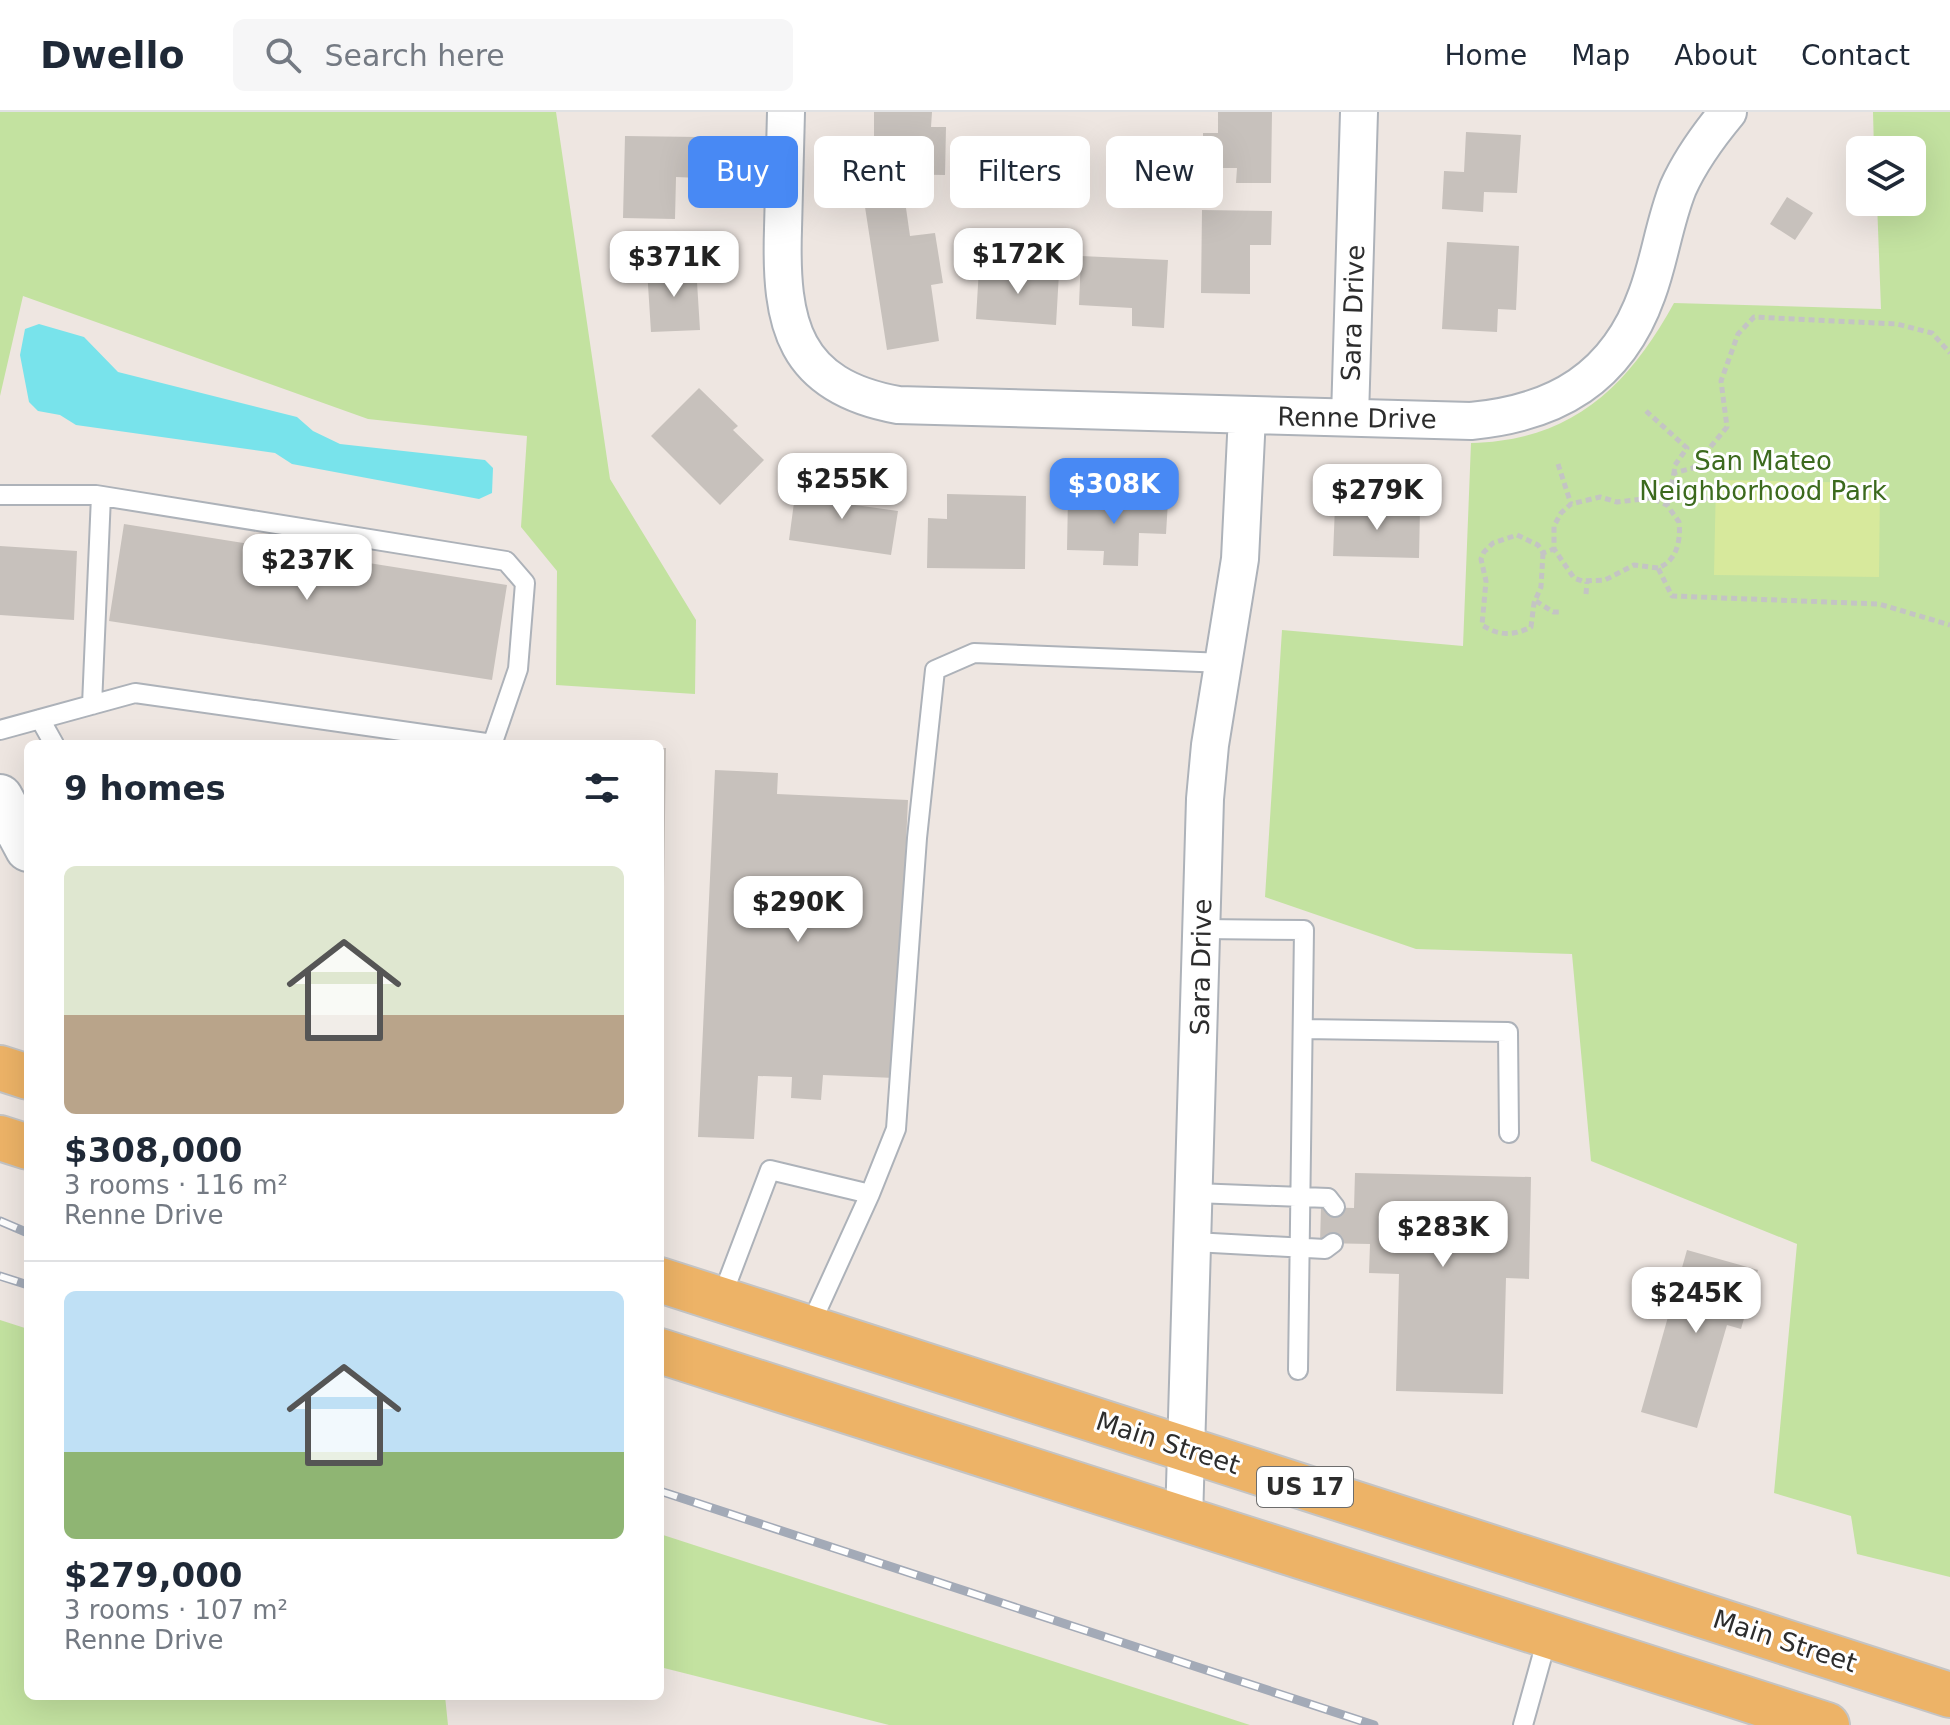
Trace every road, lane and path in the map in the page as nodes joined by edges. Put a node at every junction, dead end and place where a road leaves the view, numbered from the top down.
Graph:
1 (786, 112) edge
2 (1359, 112) edge
3 (1728, 112) edge
4 (1950, 353) edge
5 (1646, 411) dead end
6 (1247, 416) junction
7 (1350, 417) junction
8 (1558, 464) dead end
9 (1674, 473) junction
10 (0, 495) edge
11 (101, 496) junction
12 (1671, 498) junction
13 (1716, 499) dead end
14 (1571, 504) junction
15 (1667, 505) junction
16 (1554, 549) junction
17 (1543, 553) junction
18 (1658, 568) junction
19 (1587, 582) junction
20 (1586, 594) dead end
21 (1536, 601) junction
22 (1560, 612) dead end
23 (1950, 625) edge
24 (1225, 663) junction
25 (92, 705) junction
26 (40, 719) junction
27 (0, 730) edge
28 (393, 736) edge
29 (52, 740) edge
30 (450, 740) edge
31 (494, 740) edge
32 (0, 797) edge
33 (24, 842) edge
34 (1202, 929) junction
35 (1303, 1029) junction
36 (0, 1068) edge
37 (24, 1076) edge
38 (1509, 1133) dead end
39 (1195, 1193) junction
40 (870, 1194) junction
41 (1299, 1195) junction
42 (1335, 1207) dead end
43 (1194, 1242) junction
44 (1333, 1243) dead end
45 (1298, 1248) junction
46 (664, 1281) edge
47 (721, 1299) junction
48 (809, 1328) junction
49 (664, 1352) edge
50 (1298, 1370) dead end
51 (1188, 1450) junction
52 (1184, 1520) junction
53 (1548, 1635) junction
54 (1950, 1695) edge
55 (1523, 1725) edge
56 (1827, 1725) edge

1 - 6 street, Renne Drive
2 - 7 street, Sara Drive
3 - 7 street, Renne Drive
4 - 9 path
5 - 9 path
6 - 7 street, Renne Drive
6 - 24 street, Sara Drive
8 - 14 path
9 - 12 path
10 - 11 lane
11 - 25 lane
11 - 31 lane
12 - 13 path
12 - 15 path
14 - 15 path
14 - 16 path
15 - 18 path
16 - 17 path
16 - 19 path
17 - 21 path
17 - 21 path
18 - 19 path
18 - 23 path
19 - 20 path
21 - 22 path
24 - 34 street, Sara Drive
24 - 40 lane
25 - 26 lane
25 - 28 lane
26 - 27 lane
26 - 29 lane
28 - 30 lane
32 - 33 street
34 - 35 lane
34 - 39 street, Sara Drive
35 - 38 lane
35 - 41 lane
36 - 37 main road
39 - 41 lane
39 - 43 street, Sara Drive
40 - 47 lane
40 - 48 lane
41 - 42 lane
41 - 45 lane
43 - 45 lane
43 - 51 street, Sara Drive
44 - 45 lane
45 - 50 lane
46 - 47 main road, Main Street / US 17
47 - 48 main road, Main Street / US 17
48 - 51 main road, Main Street / US 17
49 - 52 main road, US 17
51 - 52 street, Sara Drive
51 - 54 main road, Main Street / US 17
52 - 53 main road, US 17
53 - 55 lane
53 - 56 main road, US 17

